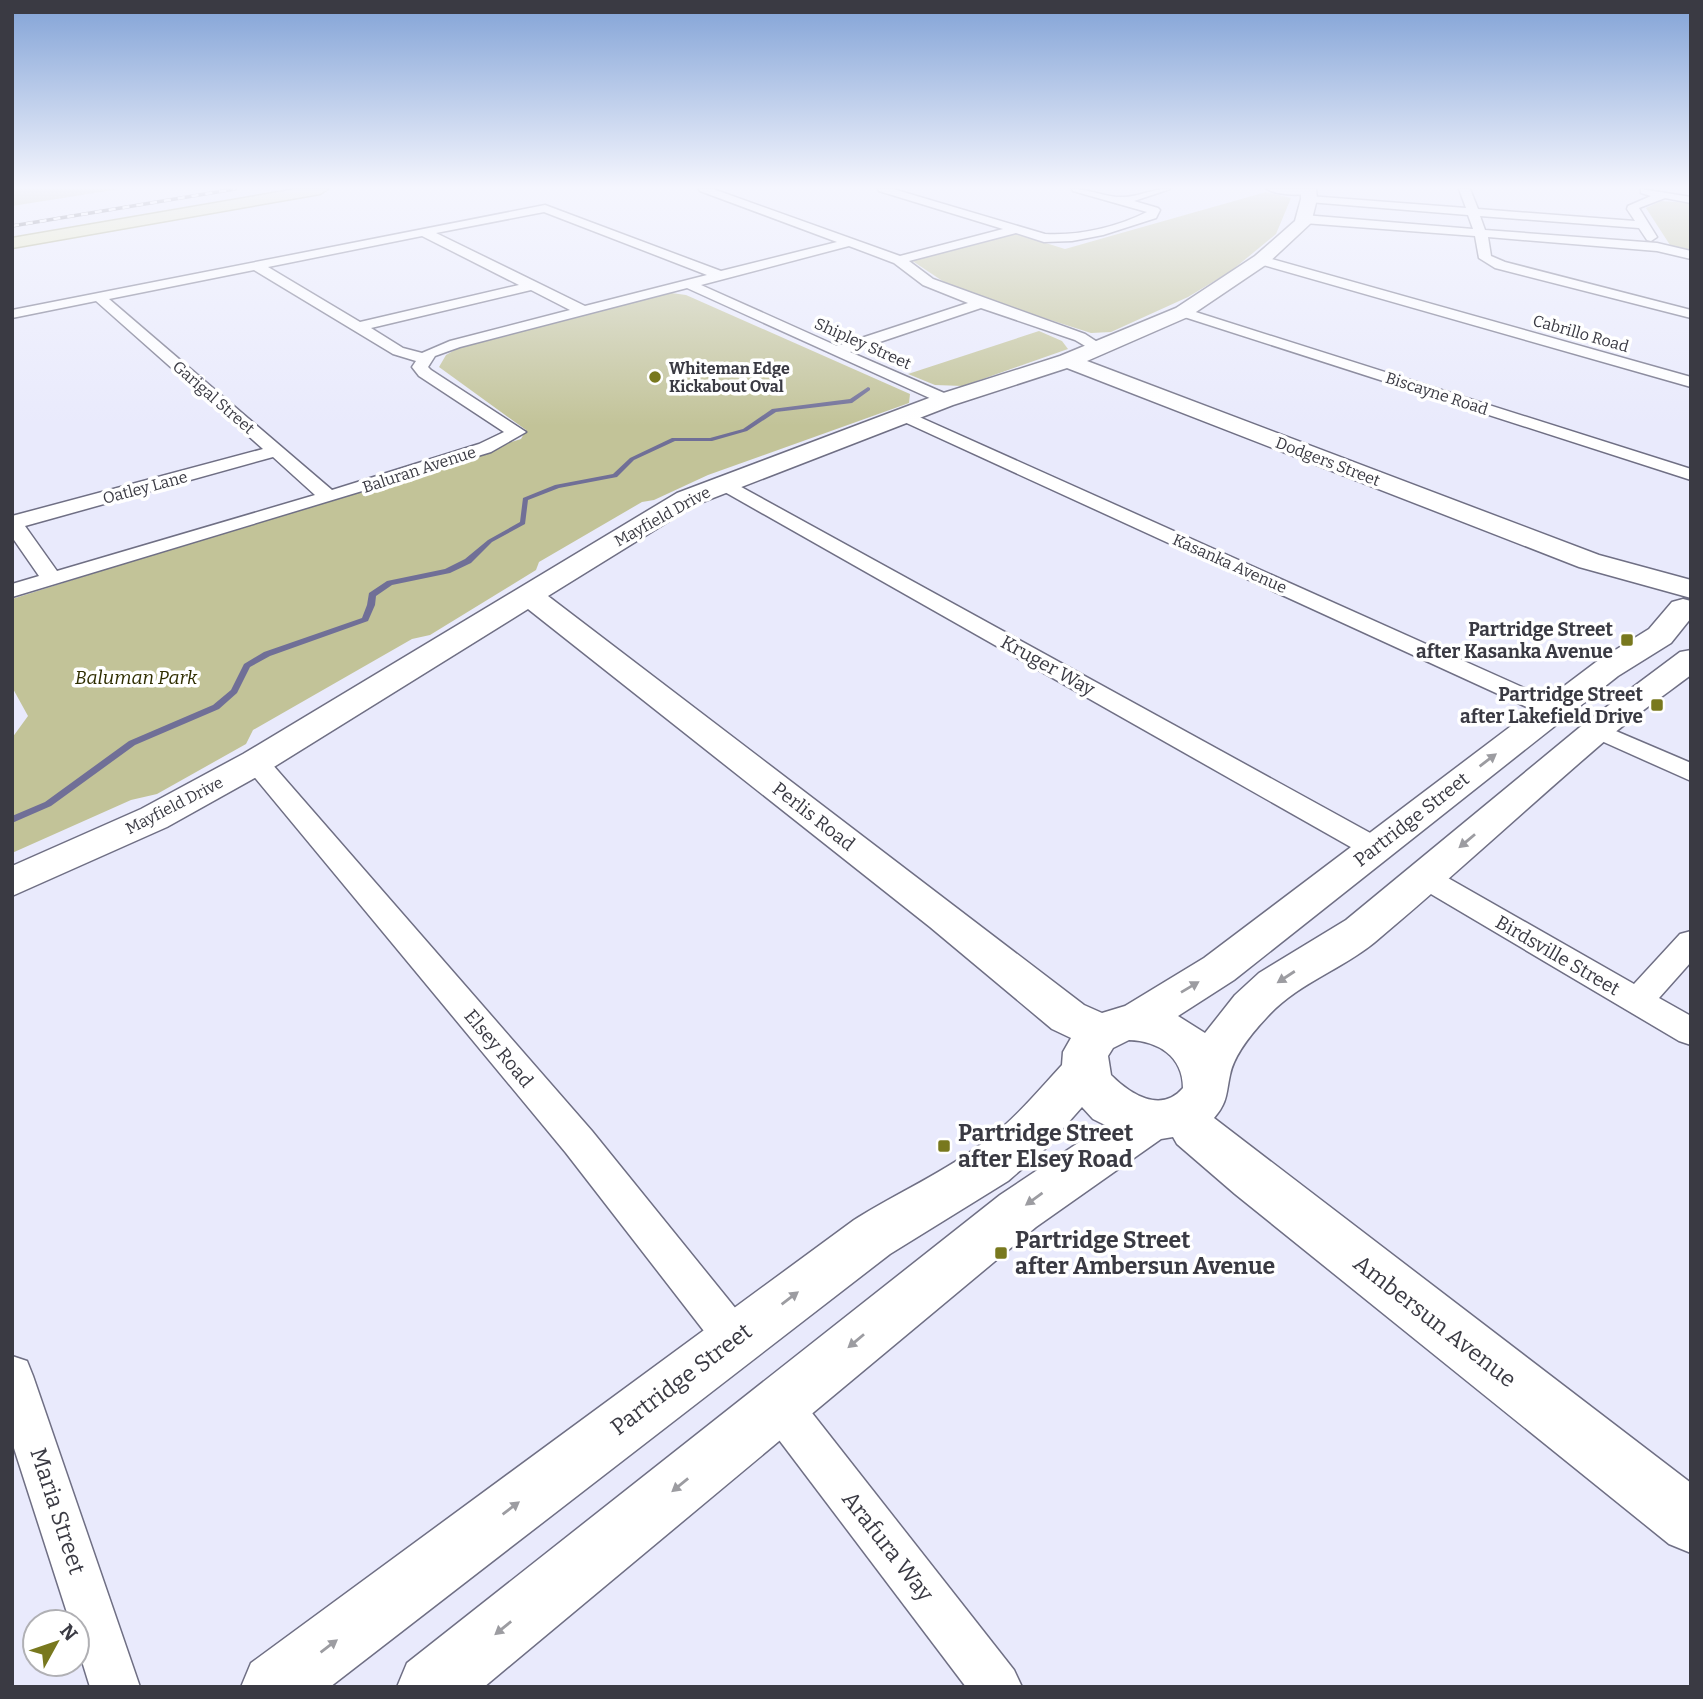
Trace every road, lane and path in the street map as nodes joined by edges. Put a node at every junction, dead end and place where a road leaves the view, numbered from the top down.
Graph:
1 (241, 268) edge
2 (262, 268) edge
3 (496, 268) edge
4 (700, 268) edge
5 (750, 268) edge
6 (911, 268) edge
7 (1249, 268) edge
8 (1290, 268) edge
9 (1513, 268) edge
10 (720, 276) junction
11 (690, 285) junction
12 (532, 286) junction
13 (99, 297) junction
14 (981, 303) junction
15 (581, 310) junction
16 (1183, 312) junction
17 (1691, 313) edge
18 (12, 314) edge
19 (357, 327) junction
20 (1097, 347) junction
21 (837, 351) junction
22 (425, 359) junction
23 (1068, 361) junction
24 (1691, 382) edge
25 (945, 400) junction
26 (906, 416) junction
27 (276, 451) junction
28 (1691, 475) edge
29 (723, 483) junction
30 (329, 497) junction
31 (13, 523) edge
32 (51, 578) junction
33 (12, 591) edge
34 (530, 596) junction
35 (1687, 601) edge
36 (1691, 659) edge
37 (1553, 710) junction
38 (1597, 730) junction
39 (256, 762) junction
40 (1691, 773) edge
41 (1373, 847) junction
42 (1424, 877) junction
43 (12, 882) edge
44 (1691, 942) edge
45 (1637, 1001) junction
46 (1691, 1032) edge
47 (1106, 1042) junction
48 (1182, 1102) junction
49 (735, 1339) junction
50 (12, 1376) edge
51 (779, 1405) junction
52 (1691, 1522) edge
53 (984, 1682) edge
54 (115, 1687) edge
55 (275, 1687) edge
56 (431, 1687) edge

1 - 13 street
2 - 19 street
3 - 12 street
4 - 10 street
5 - 10 street
6 - 14 street
7 - 16 street, Mayfield Drive
8 - 24 street, Cabrillo Road
9 - 17 street
10 - 11 street
11 - 15 street
11 - 21 street, Shipley Street
12 - 15 street
12 - 19 street
13 - 18 street
13 - 27 street, Garigal Street
14 - 20 street
14 - 21 street
15 - 22 street
16 - 20 street, Mayfield Drive
16 - 28 street, Biscayne Road
19 - 22 street
20 - 23 street, Mayfield Drive
21 - 25 street, Shipley Street
22 - 30 street, Baluran Avenue
23 - 25 street, Mayfield Drive
23 - 35 street, Dodgers Street
25 - 26 street, Mayfield Drive
26 - 29 street, Mayfield Drive
26 - 37 street, Kasanka Avenue
27 - 30 street, Garigal Street
27 - 31 street, Oatley Lane
29 - 34 street, Mayfield Drive
29 - 41 street, Kruger Way
30 - 32 street, Baluran Avenue
31 - 32 street
32 - 33 street, Baluran Avenue
34 - 39 street, Mayfield Drive
34 - 47 street, Perlis Road
35 - 37 street, Partridge Street
36 - 38 street
41 -> 37 street, Partridge Street
38 - 40 street
38 -> 42 street
39 - 43 street, Mayfield Drive
39 - 49 street, Elsey Road
47 -> 41 street, Partridge Street
42 - 45 street, Birdsville Street
42 -> 48 street
44 - 45 street
45 - 46 street, Birdsville Street
47 - 48 street
47 - 48 street
49 -> 47 street, Partridge Street
48 -> 51 street
48 - 52 street, Ambersun Avenue
55 -> 49 street, Partridge Street
50 - 54 street, Maria Street
51 - 53 street, Arafura Way
51 -> 56 street

